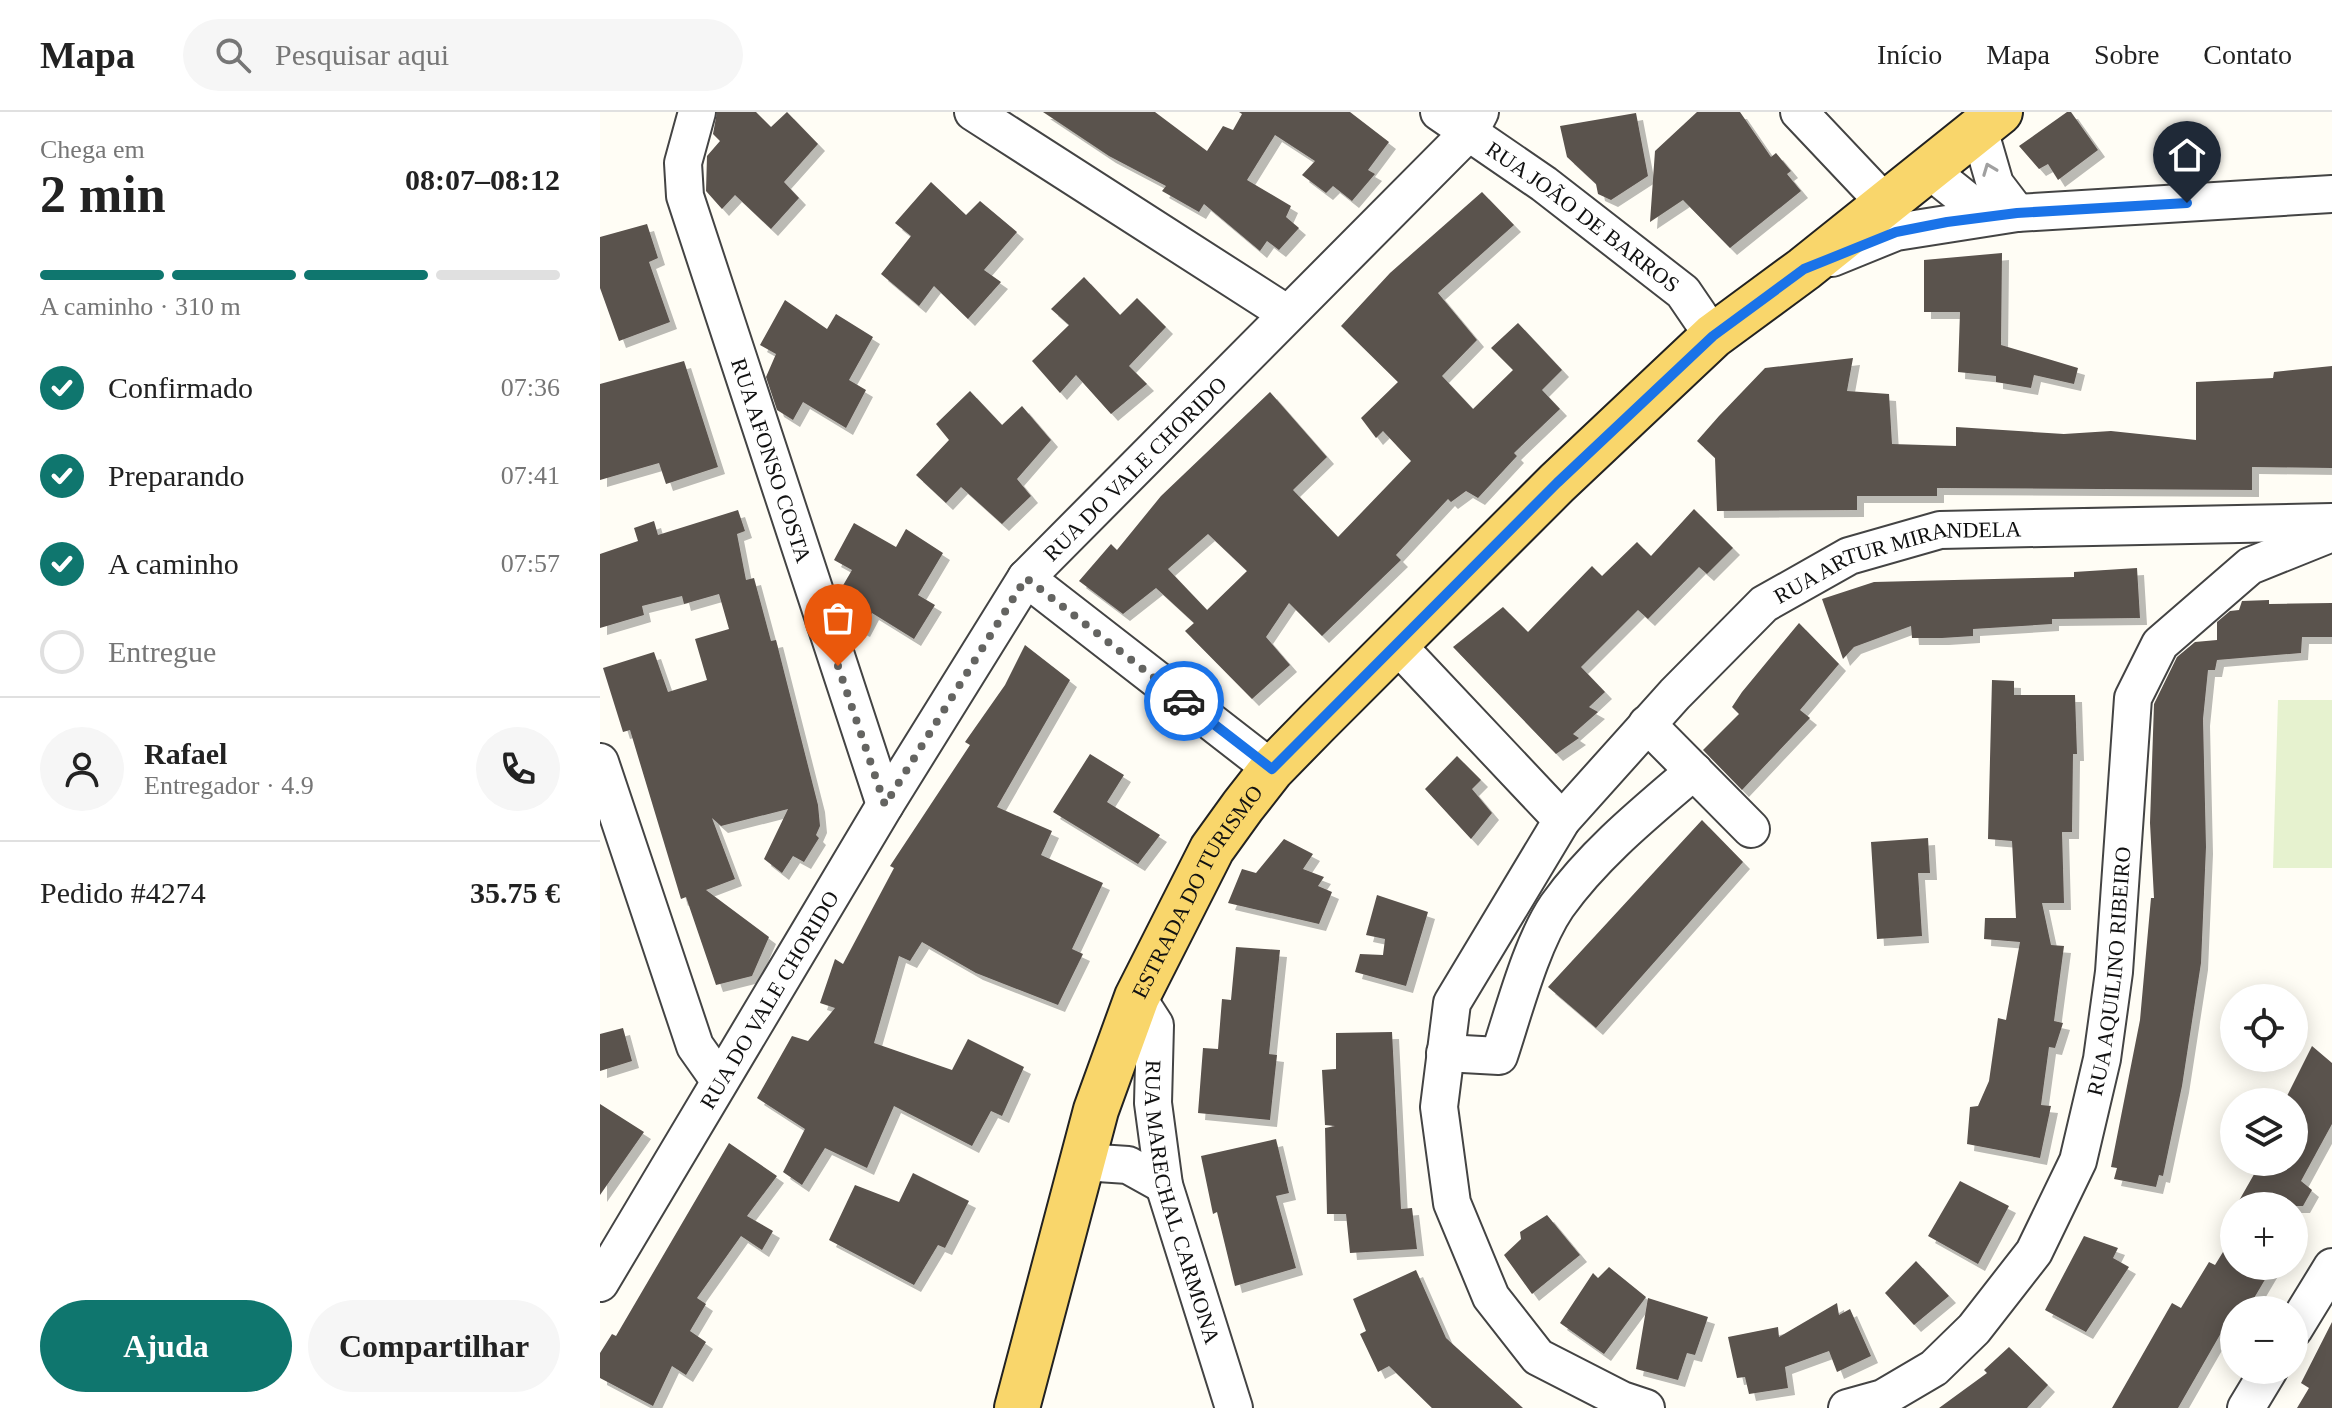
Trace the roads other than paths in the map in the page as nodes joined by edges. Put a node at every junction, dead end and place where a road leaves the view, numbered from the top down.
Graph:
1 (697, 112) edge
2 (973, 112) edge
3 (1439, 112) edge
4 (1799, 112) edge
5 (1989, 120) edge
6 (1475, 122) edge
7 (1929, 170) junction
8 (2332, 194) edge
9 (1885, 203) junction
10 (2017, 213) junction
11 (1804, 269) junction
12 (1286, 313) junction
13 (1713, 336) junction
14 (2332, 522) edge
15 (2332, 533) edge
16 (1026, 578) junction
17 (1397, 645) junction
18 (1647, 724) junction
19 (600, 762) edge
20 (1272, 769) junction
21 (1694, 771) junction
22 (885, 805) junction
23 (1562, 820) junction
24 (1751, 829) dead end
25 (1137, 997) junction
26 (1445, 1053) junction
27 (719, 1080) junction
28 (1083, 1162) junction
29 (1164, 1185) junction
30 (2332, 1267) edge
31 (600, 1283) edge
32 (2308, 1306) edge
33 (2261, 1384) edge
34 (1017, 1408) edge
35 (1234, 1408) edge
36 (1646, 1408) edge
37 (1847, 1408) edge
38 (2246, 1408) edge

1 - 22 street, RUA AFONSO COSTA
2 - 12 street
3 - 6 street, RUA JOÃO DE BARROS
4 - 9 street
5 - 7 main road, ESTRADA DO TURISMO
10 -> 5 street
6 - 12 street, RUA DO VALE CHORIDO
6 - 13 street, RUA JOÃO DE BARROS
7 - 9 main road, ESTRADA DO TURISMO
7 - 10 street
8 - 10 street
9 - 11 main road, ESTRADA DO TURISMO
10 - 11 street
11 - 13 main road, ESTRADA DO TURISMO
12 - 16 street, RUA DO VALE CHORIDO
13 - 17 main road, ESTRADA DO TURISMO
14 - 18 street, RUA ARTUR MIRANDELA
15 - 37 street, RUA AQUILINO RIBEIRO
16 - 20 street
16 - 22 street, RUA DO VALE CHORIDO
17 - 20 main road, ESTRADA DO TURISMO
17 - 23 street
18 - 21 street
18 - 23 street, RUA ARTUR MIRANDELA
19 - 27 street
20 - 25 main road, ESTRADA DO TURISMO
21 - 24 street
21 - 26 street
22 - 27 street, RUA DO VALE CHORIDO
23 - 26 street
25 - 28 main road, ESTRADA DO TURISMO
25 - 29 street, RUA MARECHAL CARMONA
26 - 36 street
27 - 31 street, RUA DO VALE CHORIDO
28 - 29 street
28 - 34 main road, ESTRADA DO TURISMO
29 - 35 street, RUA MARECHAL CARMONA
30 - 32 street
33 - 38 street

